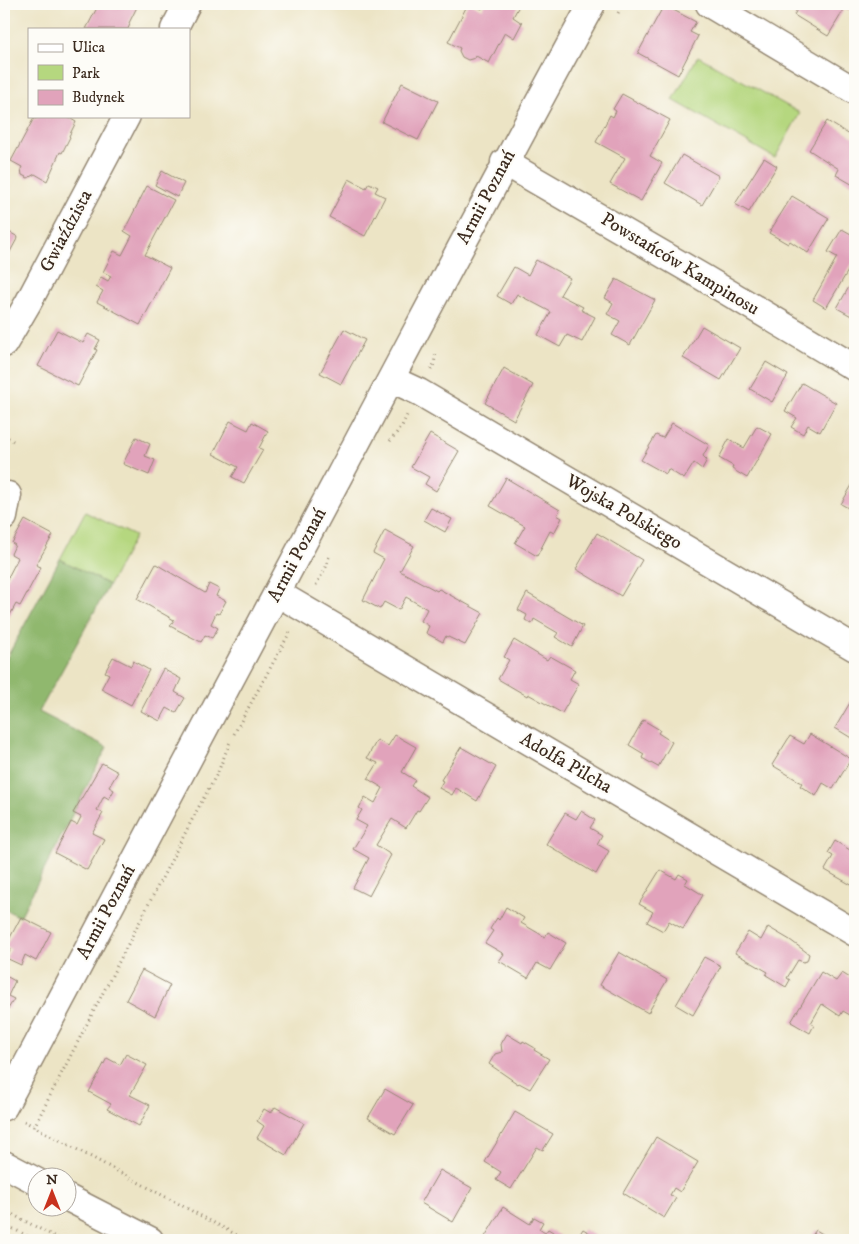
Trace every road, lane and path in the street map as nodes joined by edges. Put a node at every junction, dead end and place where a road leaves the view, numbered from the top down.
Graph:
1 (187, 4) edge
2 (592, 4) edge
3 (623, 4) edge
4 (709, 4) edge
5 (614, 21) dead end
6 (175, 28) edge
7 (855, 90) edge
8 (126, 118) edge
9 (504, 162) junction
10 (4, 344) edge
11 (437, 350) dead end
12 (855, 368) edge
13 (391, 379) junction
14 (419, 392) junction
15 (4, 435) edge
16 (13, 441) dead end
17 (386, 447) dead end
18 (330, 549) dead end
19 (277, 593) junction
20 (303, 609) junction
21 (855, 648) edge
22 (855, 933) edge
23 (4, 1107) edge
24 (4, 1164) edge
25 (28, 1177) edge
26 (78, 1203) edge
27 (4, 1210) edge
28 (4, 1224) edge
29 (35, 1240) edge
30 (61, 1240) edge
31 (150, 1240) edge
32 (246, 1240) edge

1 - 6 street
2 - 9 street, Armii Poznań
3 - 5 path
4 - 7 street
8 - 10 street, Gwiaździsta
9 - 12 street, Powstańców Kampinosu
9 - 13 street, Armii Poznań
11 - 14 path
13 - 14 street, Wojska Polskiego
13 - 19 street, Armii Poznań
14 - 17 path
14 - 21 street, Wojska Polskiego
15 - 16 path
18 - 20 path
19 - 20 street, Adolfa Pilcha
19 - 23 street, Armii Poznań
20 - 22 street, Adolfa Pilcha
20 - 32 path
24 - 25 street
26 - 31 street
27 - 30 path
28 - 29 path

